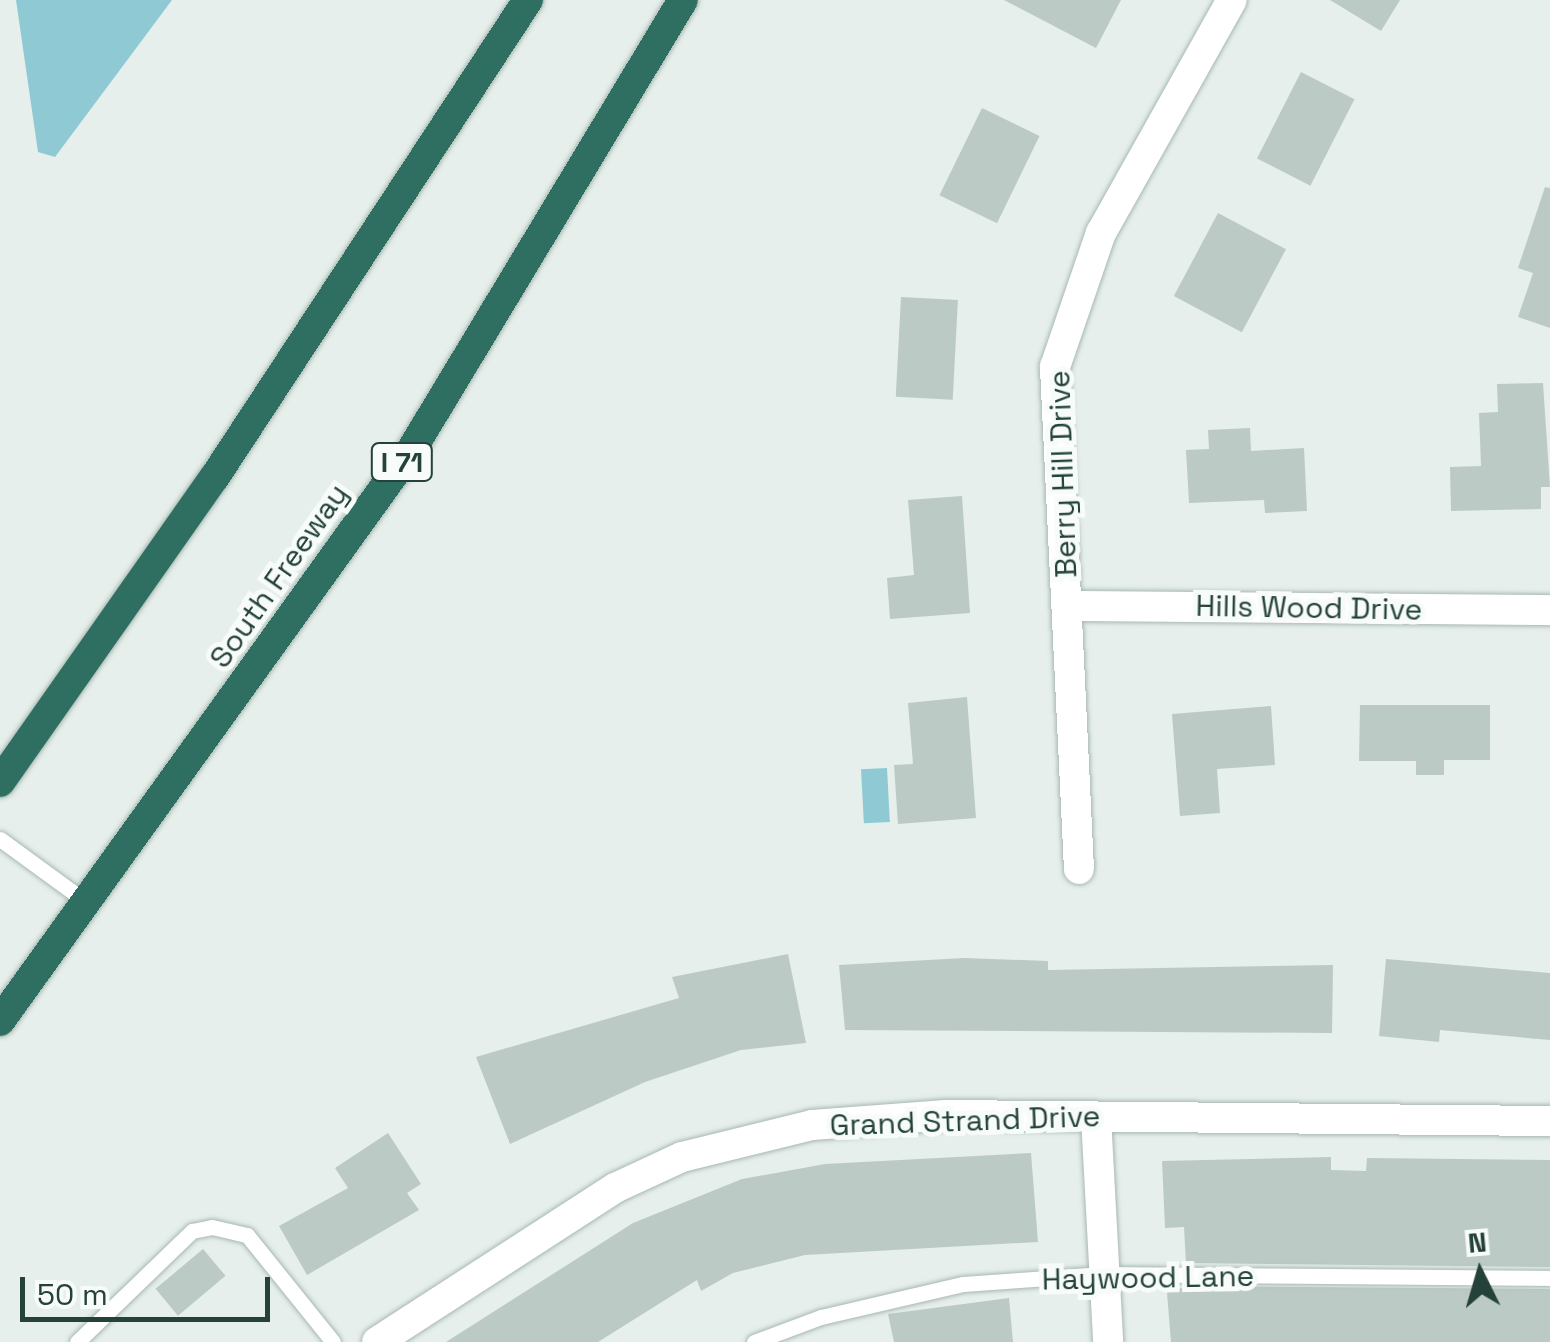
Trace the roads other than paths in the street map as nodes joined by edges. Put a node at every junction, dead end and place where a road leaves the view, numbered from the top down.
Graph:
1 (528, 0) edge
2 (684, 0) edge
3 (1232, 0) edge
4 (1068, 606) junction
5 (1550, 610) edge
6 (0, 782) edge
7 (0, 839) edge
8 (1080, 869) dead end
9 (89, 904) junction
10 (0, 1021) edge
11 (1096, 1117) junction
12 (1550, 1121) edge
13 (1104, 1274) junction
14 (1550, 1278) edge
15 (77, 1342) edge
16 (334, 1342) edge
17 (377, 1342) edge
18 (754, 1342) edge
19 (1108, 1342) edge

1 - 6 highway
2 - 9 highway, South Freeway / I 71
3 - 4 street, Berry Hill Drive
4 - 5 street, Hills Wood Drive
4 - 8 street, Berry Hill Drive
7 - 9 lane
9 - 10 highway, South Freeway / I 71
11 - 12 street, Grand Strand Drive
11 - 13 street
11 - 17 street, Grand Strand Drive
13 - 14 lane, Haywood Lane
13 - 18 lane, Haywood Lane
13 - 19 street
15 - 16 lane

